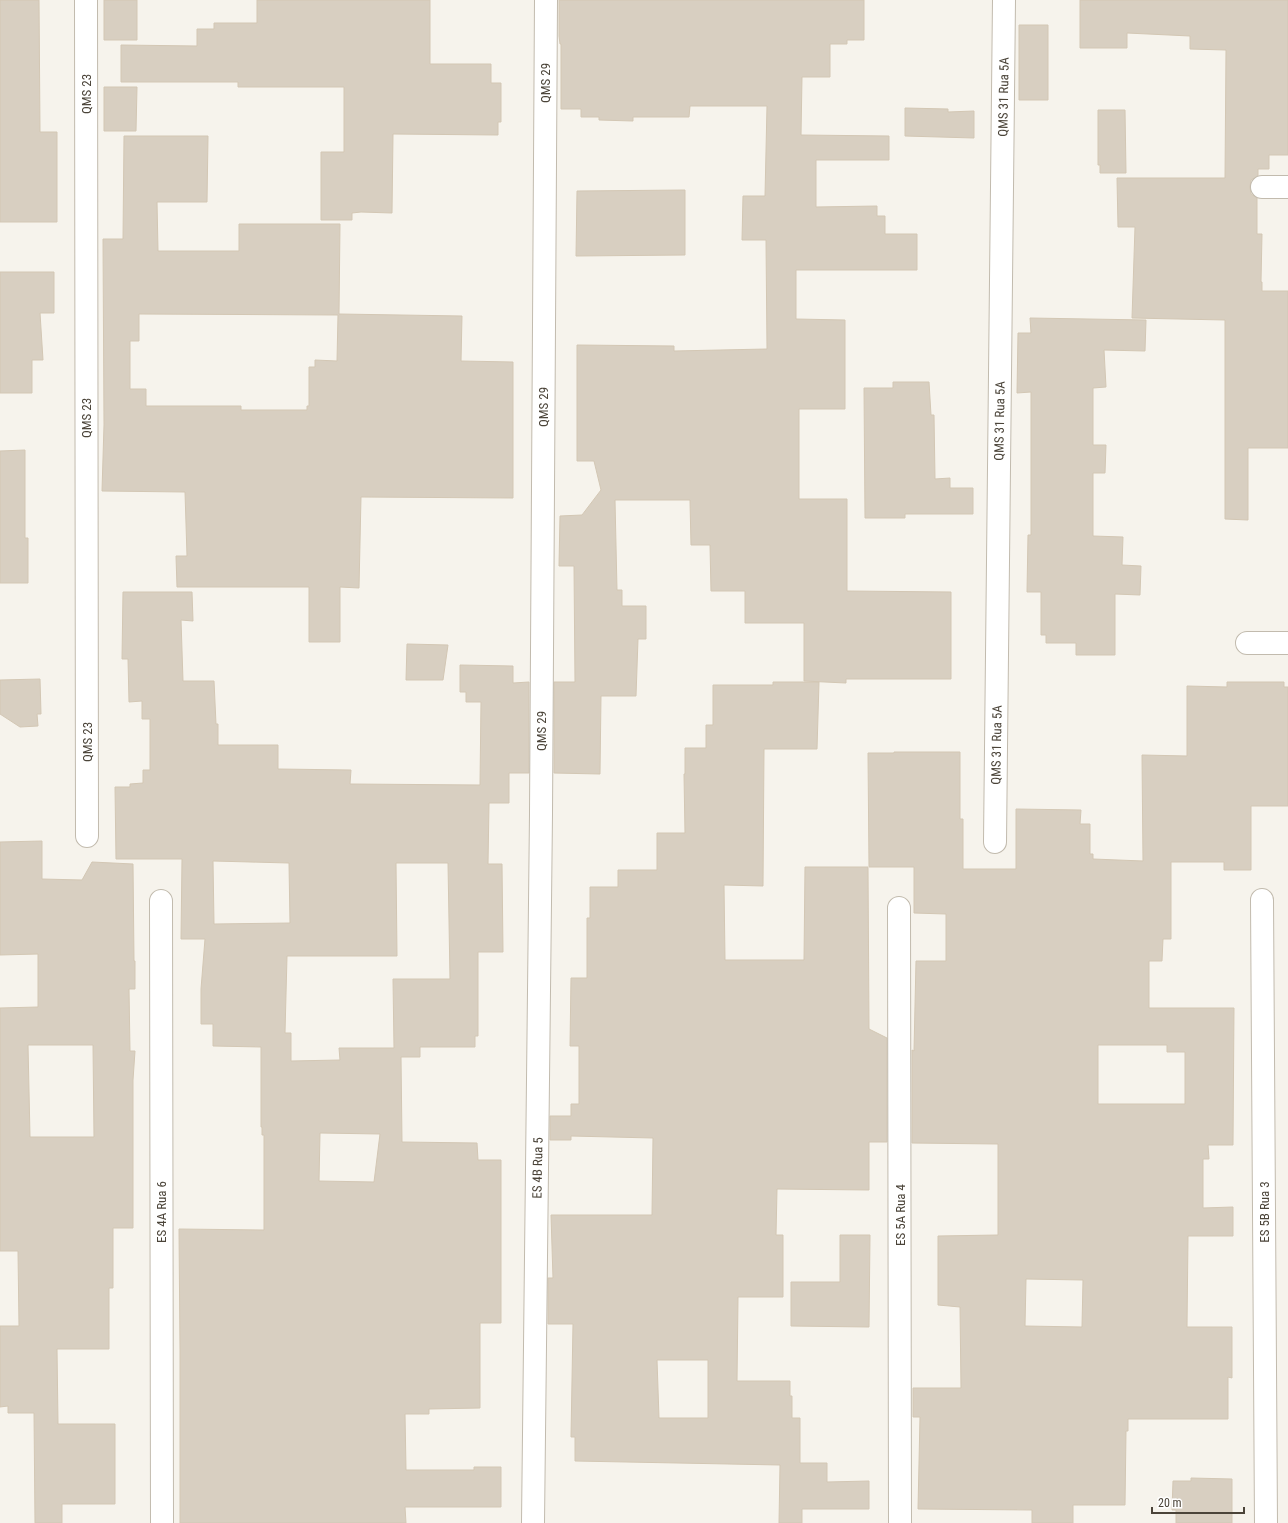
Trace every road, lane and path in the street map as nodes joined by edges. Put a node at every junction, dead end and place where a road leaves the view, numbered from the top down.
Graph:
1 (86, 0) edge
2 (546, 0) edge
3 (1004, 0) edge
4 (1262, 187) dead end
5 (1288, 187) edge
6 (1247, 643) dead end
7 (1288, 643) edge
8 (541, 814) joint
9 (87, 836) dead end
10 (995, 842) dead end
11 (1262, 900) dead end
12 (161, 901) dead end
13 (899, 908) dead end
14 (162, 1523) edge
15 (533, 1523) edge
16 (900, 1523) edge
17 (1266, 1523) edge

1 - 9 street, QMS 23
2 - 8 street, QMS 29
3 - 10 street, QMS 31 Rua 5A
4 - 5 street
6 - 7 street
8 - 15 street, ES 4B Rua 5
11 - 17 street, ES 5B Rua 3
12 - 14 street, ES 4A Rua 6
13 - 16 street, ES 5A Rua 4

